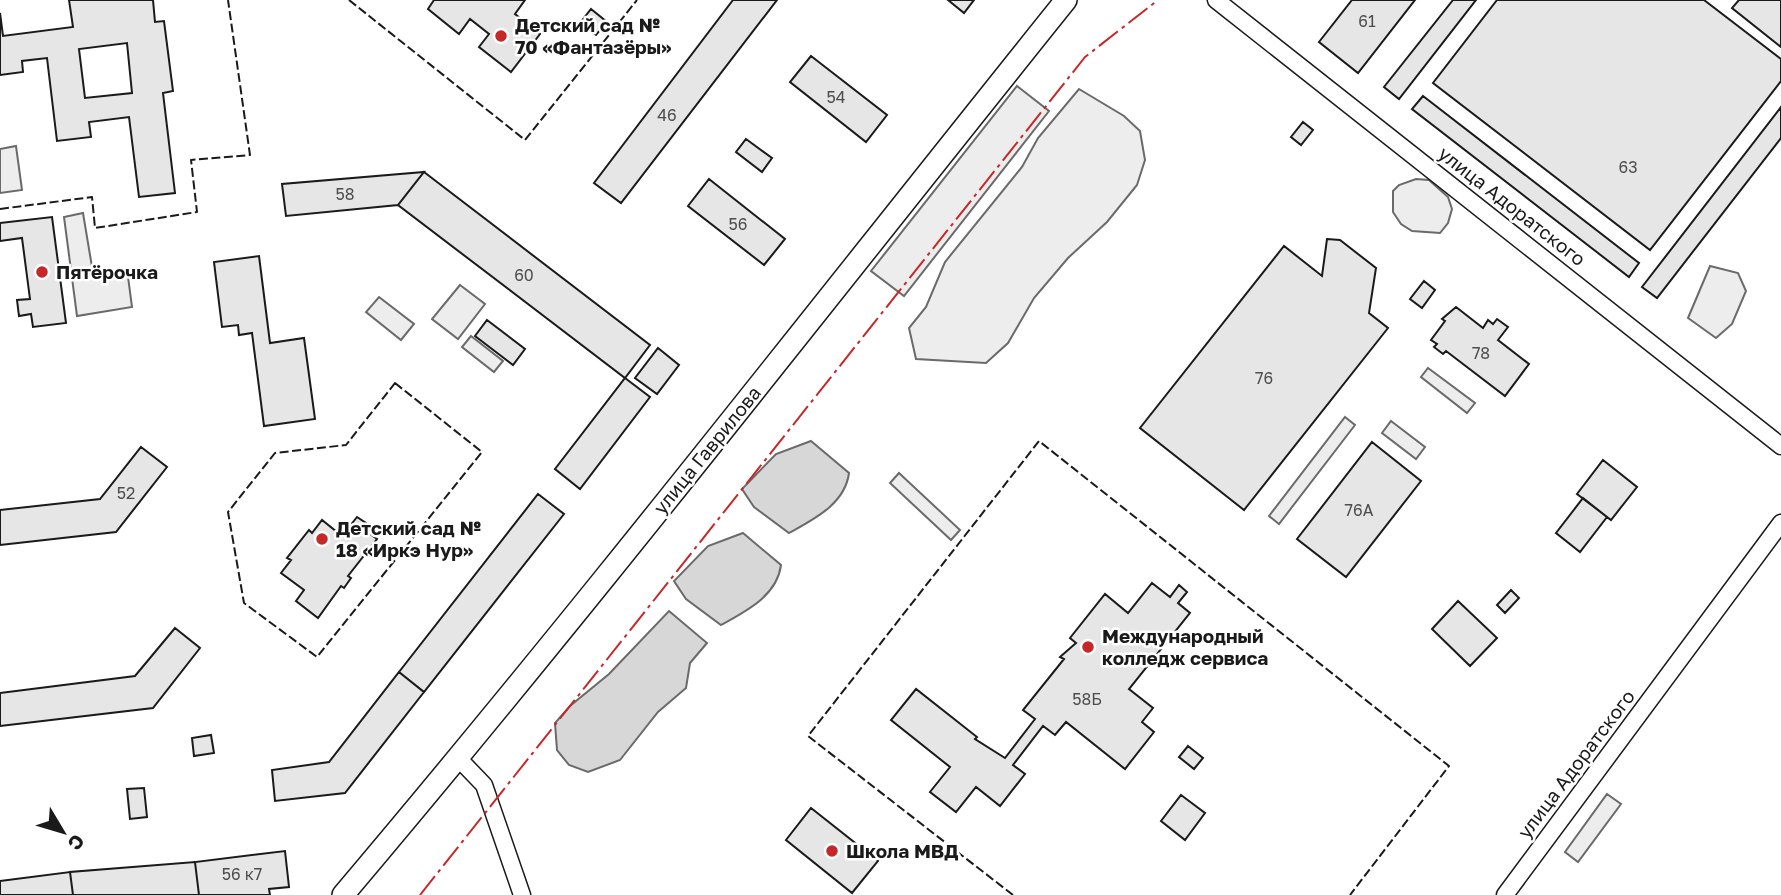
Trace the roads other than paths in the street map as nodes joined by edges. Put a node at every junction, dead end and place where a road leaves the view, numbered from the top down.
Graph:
1 (1066, 0) edge
2 (1216, 0) edge
3 (1781, 446) edge
4 (1781, 523) edge
5 (458, 758) junction
6 (343, 895) edge
7 (522, 895) edge
8 (1505, 895) edge

1 - 5 street, улица Гаврилова
2 - 3 street, улица Адоратского
4 - 8 street, улица Адоратского
5 - 6 street, улица Гаврилова
5 - 7 street

